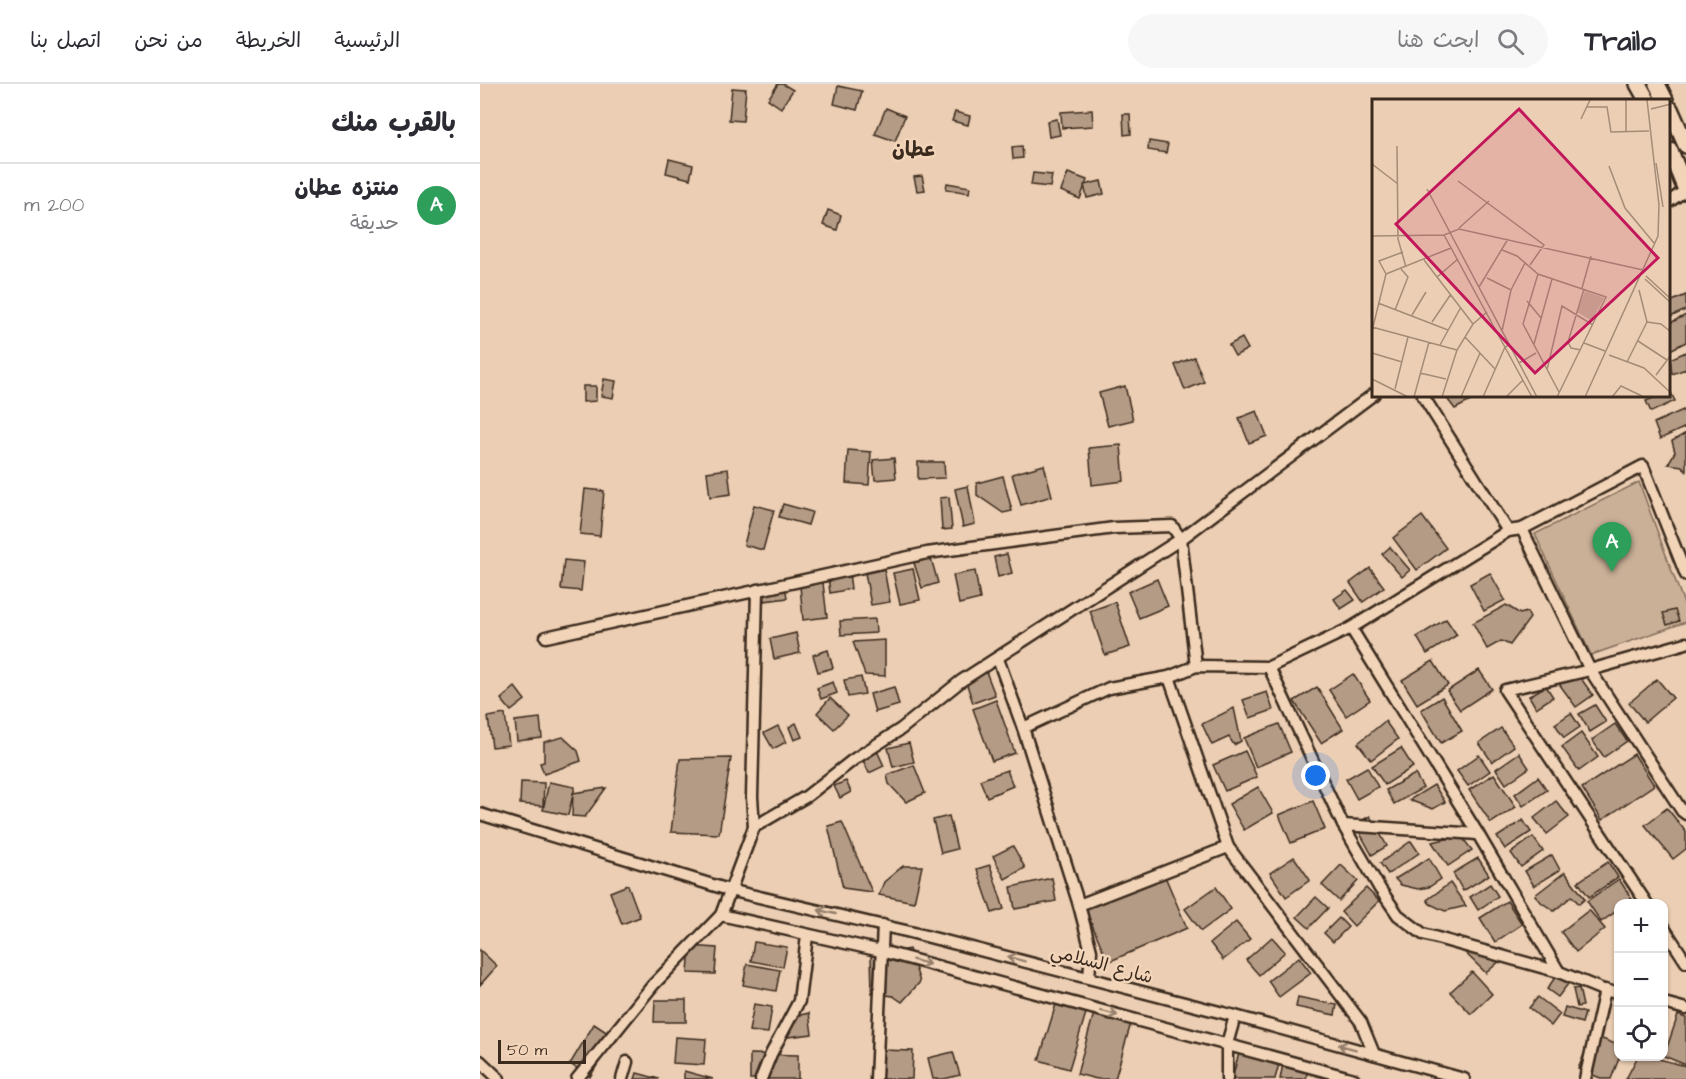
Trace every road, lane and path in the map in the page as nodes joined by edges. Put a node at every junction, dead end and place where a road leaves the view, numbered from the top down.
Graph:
1 (1638, 84) edge
2 (1657, 84) edge
3 (1646, 99) edge
4 (1664, 99) edge
5 (1671, 113) edge
6 (1679, 141) edge
7 (1671, 153) edge
8 (1686, 190) edge
9 (1671, 200) edge
10 (1372, 396) edge
11 (1424, 398) edge
12 (1522, 529) junction
13 (1508, 531) junction
14 (1181, 539) junction
15 (1686, 575) edge
16 (757, 590) junction
17 (1351, 628) junction
18 (546, 637) dead end
19 (1686, 643) edge
20 (998, 659) junction
21 (1196, 666) junction
22 (1269, 667) junction
23 (1590, 670) junction
24 (1169, 677) junction
25 (1023, 728) junction
26 (480, 814) edge
27 (1686, 814) edge
28 (1343, 825) junction
29 (754, 827) junction
30 (1478, 834) junction
31 (1228, 848) junction
32 (729, 890) junction
33 (1644, 899) edge
34 (1079, 905) junction
35 (721, 915) junction
36 (883, 925) junction
37 (1668, 934) edge
38 (807, 936) junction
39 (881, 951) junction
40 (1686, 962) edge
41 (1559, 972) junction
42 (1089, 978) junction
43 (1605, 990) junction
44 (1614, 992) edge
45 (1668, 1005) edge
46 (1686, 1009) edge
47 (1235, 1016) junction
48 (1227, 1044) junction
49 (1374, 1054) junction
50 (480, 1061) edge
51 (627, 1062) dead end
52 (499, 1079) edge
53 (577, 1079) edge
54 (622, 1079) edge
55 (761, 1079) edge
56 (876, 1079) edge
57 (1227, 1079) edge
58 (1354, 1079) edge
59 (1461, 1079) edge
60 (1585, 1079) edge

1 - 3 main road
2 - 4 main road
5 - 6 main road
7 - 8 main road
8 - 9 street
10 - 14 street
11 - 13 street
12 - 13 street
12 - 15 street
12 - 23 street
13 - 17 street
14 - 16 street
14 - 20 street
14 - 21 street
16 - 18 street
16 - 29 street
17 - 22 street
17 - 30 street
19 - 23 street
20 - 25 street
20 - 29 street
21 - 22 street
21 - 24 street
22 - 28 street
23 - 27 street
23 - 33 street
24 - 25 street
24 - 31 street
25 - 34 street
26 - 32 street, شارع السلامي
28 - 30 street
28 - 41 street
29 - 32 street
30 - 41 street
31 - 34 street
31 - 49 street
32 - 35 street
36 -> 32 street, شارع السلامي
34 - 42 street
35 - 38 street
35 - 53 street
36 - 39 street
42 -> 36 street, شارع السلامي
37 - 40 street
38 - 39 street
38 - 55 street
39 -> 48 street
39 - 56 street
41 - 43 street
42 - 47 street, شارع السلامي
43 - 44 street
43 - 60 street
45 - 46 street
47 - 48 street
49 -> 47 street, شارع السلامي
48 - 57 street
48 - 58 street
49 - 59 street, شارع السلامي
50 - 52 street
51 - 54 street

